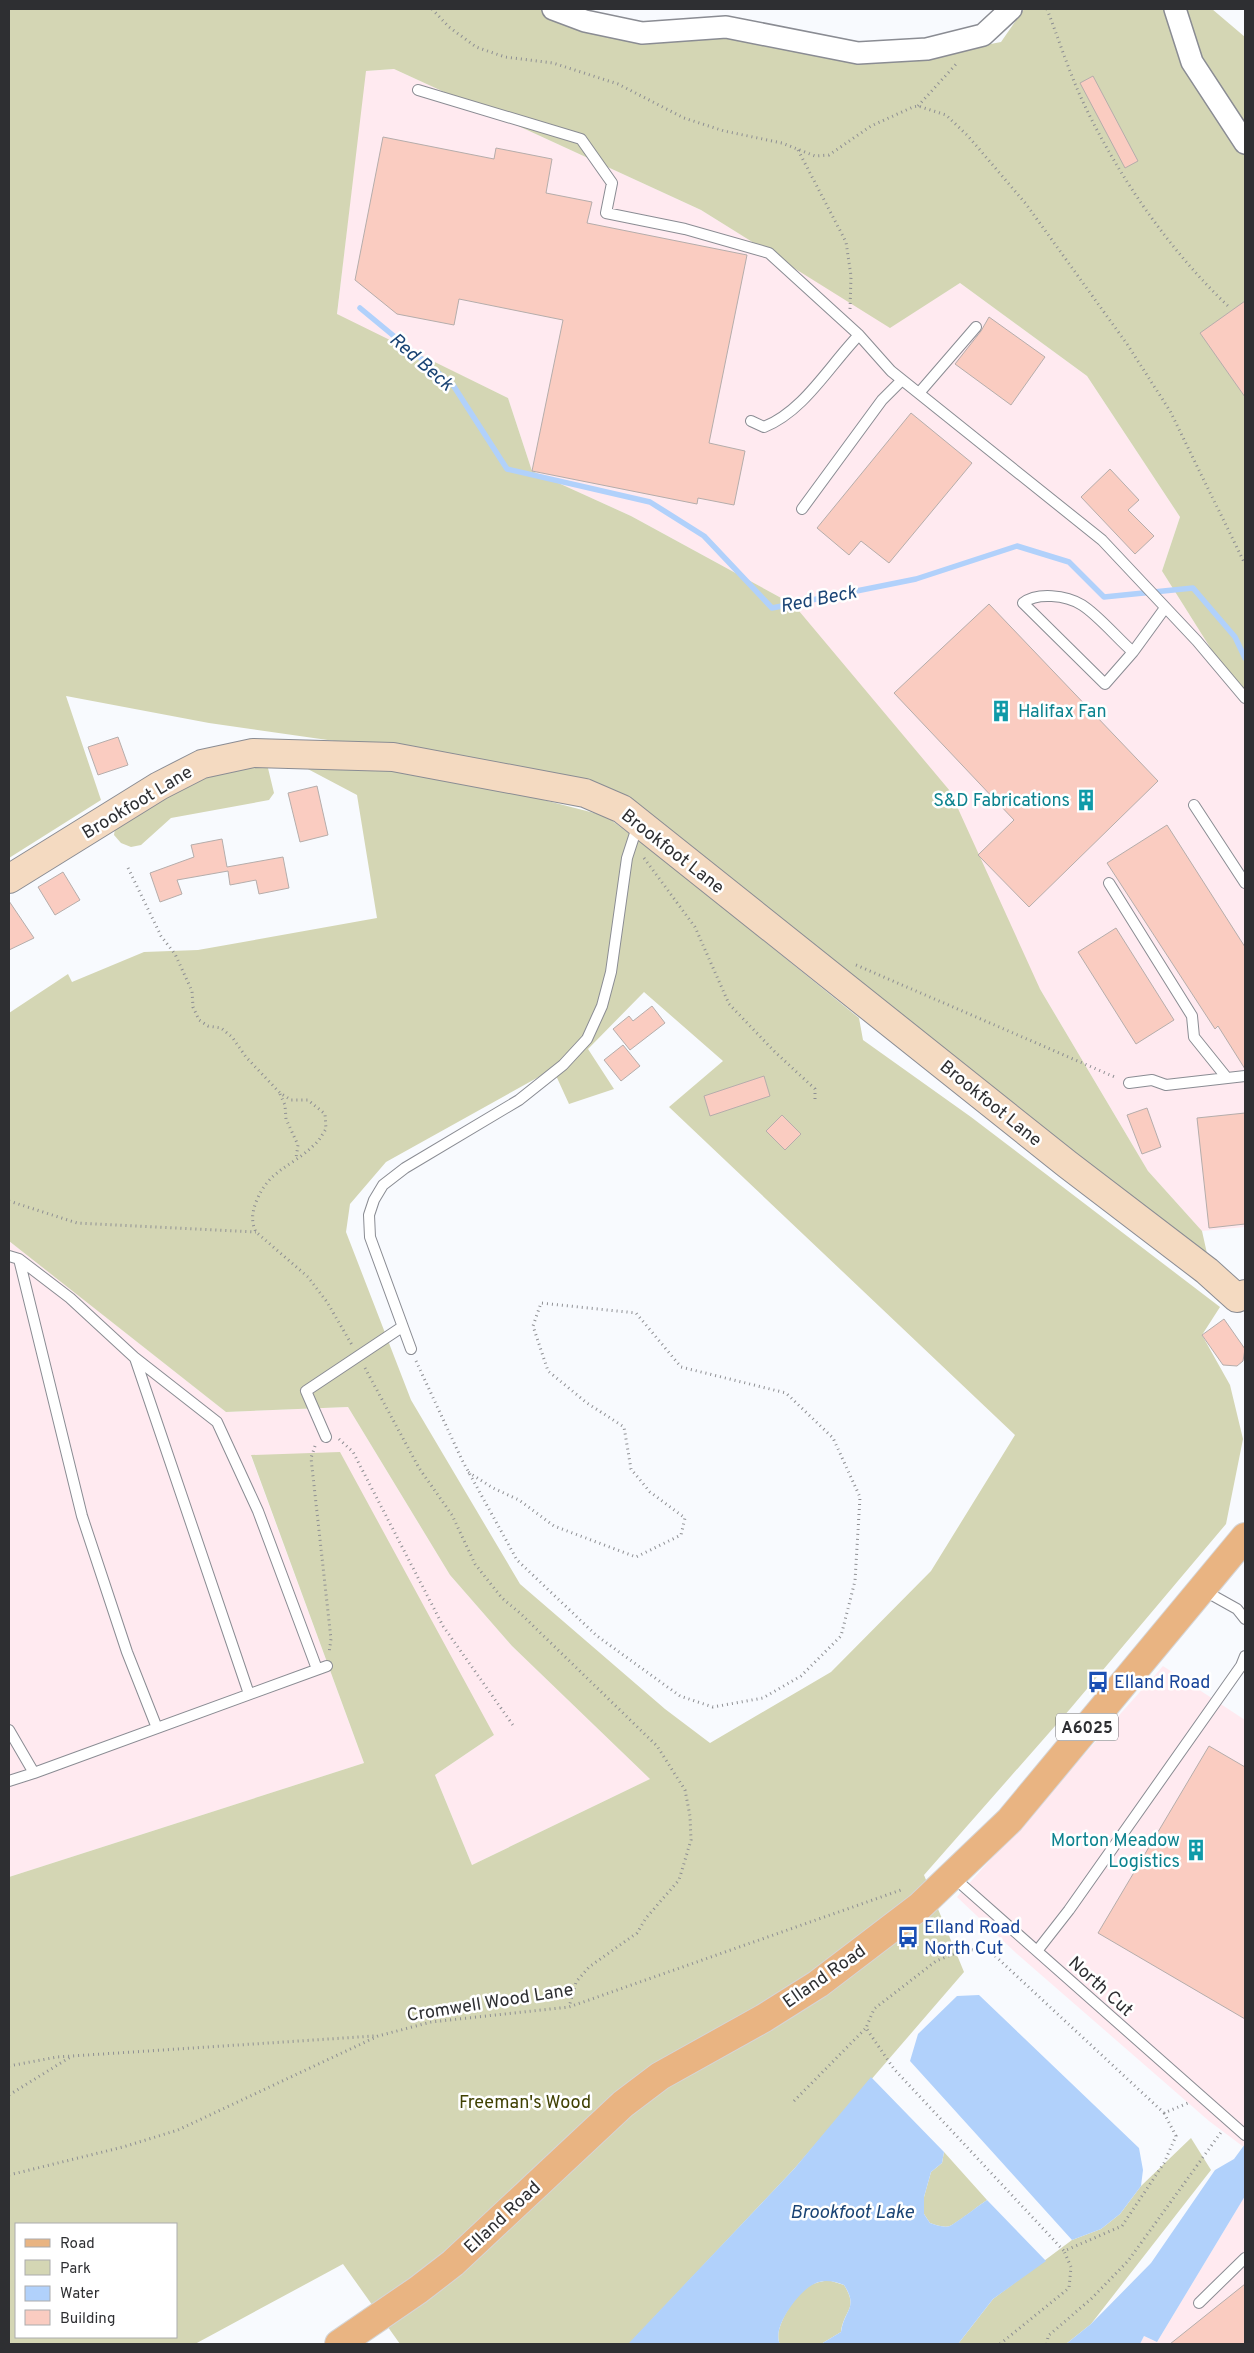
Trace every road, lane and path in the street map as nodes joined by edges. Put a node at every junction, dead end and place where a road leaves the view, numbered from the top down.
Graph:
1 (432, 9) edge
2 (553, 9) edge
3 (1012, 9) edge
4 (1047, 9) edge
5 (1175, 9) edge
6 (983, 35) junction
7 (418, 90) dead end
8 (918, 106) junction
9 (1245, 142) edge
10 (797, 149) junction
11 (1228, 307) dead end
12 (976, 327) dead end
13 (859, 335) junction
14 (902, 380) junction
15 (918, 393) junction
16 (751, 421) dead end
17 (802, 508) dead end
18 (1245, 564) edge
19 (1163, 605) junction
20 (1133, 652) junction
21 (1245, 698) edge
22 (1194, 805) dead end
23 (635, 832) junction
24 (128, 868) dead end
25 (9, 879) edge
26 (1109, 883) dead end
27 (1245, 883) edge
28 (850, 962) dead end
29 (1245, 1076) edge
30 (1227, 1078) junction
31 (1129, 1083) joint
32 (280, 1093) junction
33 (815, 1102) dead end
34 (296, 1158) junction
35 (9, 1200) edge
36 (256, 1232) junction
37 (14, 1258) edge
38 (1242, 1303) edge
39 (402, 1327) junction
40 (410, 1350) joint
41 (358, 1356) junction
42 (134, 1357) junction
43 (326, 1437) junction
44 (468, 1472) junction
45 (1245, 1534) edge
46 (1202, 1589) junction
47 (1245, 1619) edge
48 (1245, 1656) edge
49 (322, 1668) junction
50 (249, 1694) junction
51 (156, 1728) junction
52 (515, 1728) dead end
53 (9, 1730) edge
54 (34, 1773) junction
55 (9, 1781) edge
56 (952, 1875) junction
57 (904, 1889) dead end
58 (1038, 1950) junction
59 (568, 2007) junction
60 (866, 2028) junction
61 (378, 2036) junction
62 (72, 2056) junction
63 (9, 2066) edge
64 (9, 2096) edge
65 (1203, 2098) junction
66 (794, 2102) dead end
67 (1164, 2112) junction
68 (1228, 2122) junction
69 (1245, 2135) edge
70 (9, 2174) edge
71 (1064, 2251) junction
72 (1245, 2258) edge
73 (1199, 2304) dead end
74 (339, 2344) edge
75 (1000, 2344) edge
76 (1047, 2344) edge

1 - 10 path
2 - 6 street
3 - 6 street
4 - 11 path
5 - 9 street
6 - 8 path
7 - 13 lane
8 - 10 path
8 - 18 path
10 - 13 path
12 - 15 lane
13 - 14 lane
13 - 16 lane
14 - 15 lane
14 - 17 lane
15 - 19 lane
19 - 20 lane
19 - 21 lane
20 - 20 lane
22 - 27 lane
23 - 25 street, Brookfoot Lane
23 - 33 path
23 - 38 street, Brookfoot Lane
23 - 39 lane
24 - 32 path
26 - 30 lane
28 - 31 path
29 - 30 lane
30 - 31 lane
32 - 34 path
32 - 34 path
34 - 36 path
35 - 36 path
36 - 41 path
37 - 42 lane
37 - 51 lane
39 - 40 lane
39 - 41 lane
40 - 44 path
41 - 43 lane
41 - 59 path
42 - 49 lane
42 - 50 lane
43 - 49 path
43 - 52 path
44 - 44 path
45 - 46 main road, Elland Road / A6025
46 - 47 lane
46 - 56 main road, Elland Road / A6025
48 - 58 lane
49 - 50 lane
50 - 51 lane
51 - 54 lane
53 - 54 lane
54 - 55 lane
56 - 58 lane, North Cut
56 - 74 main road, Elland Road / A6025
57 - 59 path, Cromwell Wood Lane
58 - 65 lane, North Cut
59 - 61 path, Cromwell Wood Lane
60 - 66 path
60 - 67 path
60 - 71 path
61 - 62 path
61 - 70 path, Cromwell Wood Lane
62 - 63 path
62 - 64 path
65 - 67 path
65 - 68 lane, North Cut
67 - 71 path
68 - 69 lane, North Cut
68 - 76 path
71 - 75 path
72 - 73 lane

